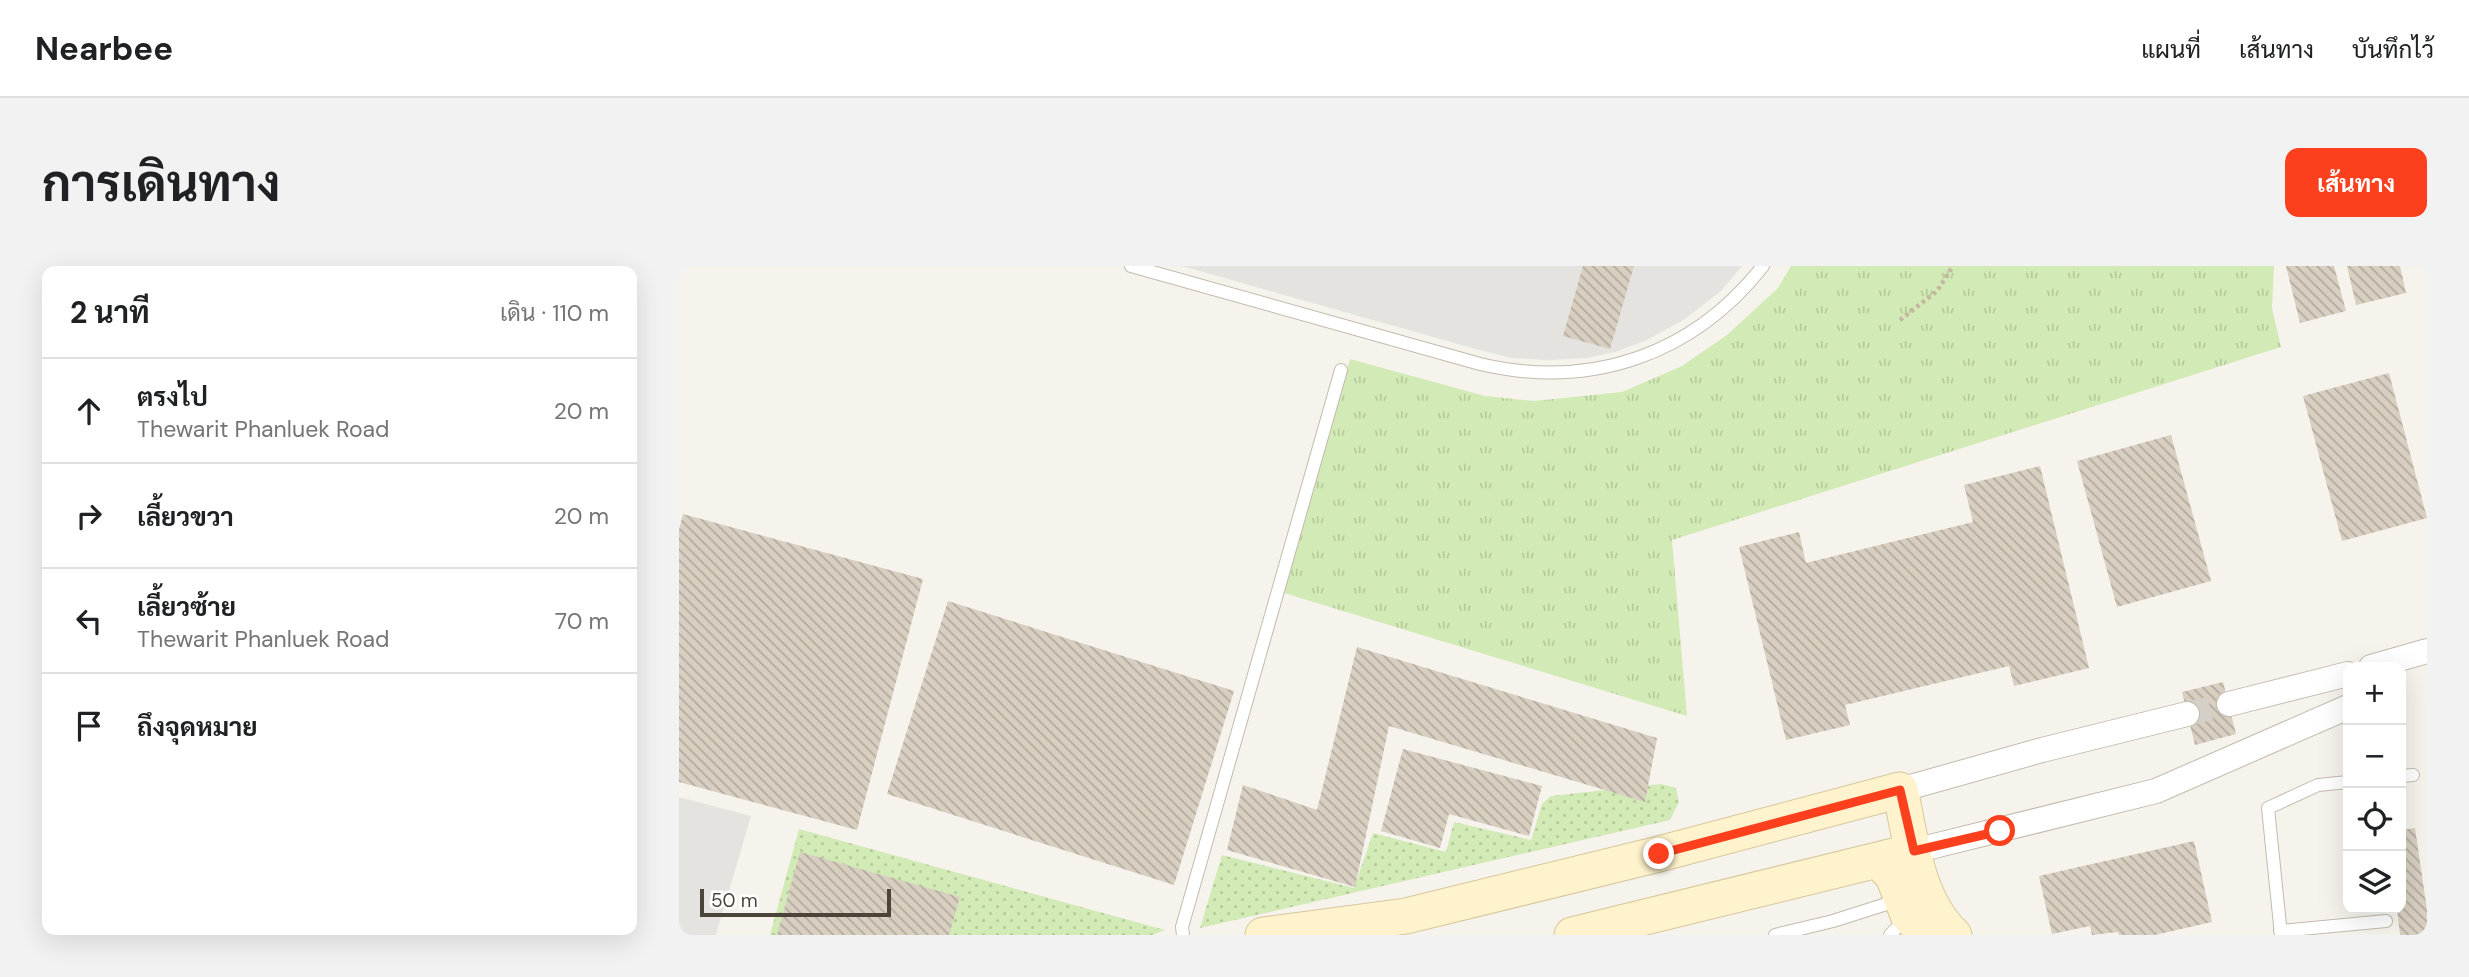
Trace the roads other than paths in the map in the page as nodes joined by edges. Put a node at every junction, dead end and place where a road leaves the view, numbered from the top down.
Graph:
1 (1131, 266) edge
2 (1763, 266) edge
3 (1341, 370) dead end
4 (2427, 651) edge
5 (2427, 659) edge
6 (2388, 662) edge
7 (2406, 673) edge
8 (2343, 675) edge
9 (2229, 704) tunnel mouth
10 (2343, 709) edge
11 (2187, 714) tunnel mouth
12 (2343, 782) edge
13 (1900, 790) junction
14 (1914, 851) junction
15 (1878, 860) junction
16 (1907, 921) edge
17 (2386, 921) dead end
18 (2281, 933) edge
19 (1183, 935) edge
20 (1263, 935) edge
21 (1572, 935) edge
22 (1775, 935) edge
23 (1954, 935) edge

1 - 2 lane
3 - 19 lane
4 - 6 street
5 - 7 street
8 - 9 street
10 - 14 street
11 - 13 street
12 - 18 lane
13 - 14 street
13 - 20 street
14 - 15 street
14 - 23 street
15 - 16 street
15 - 21 street
16 - 22 lane
17 - 18 lane

